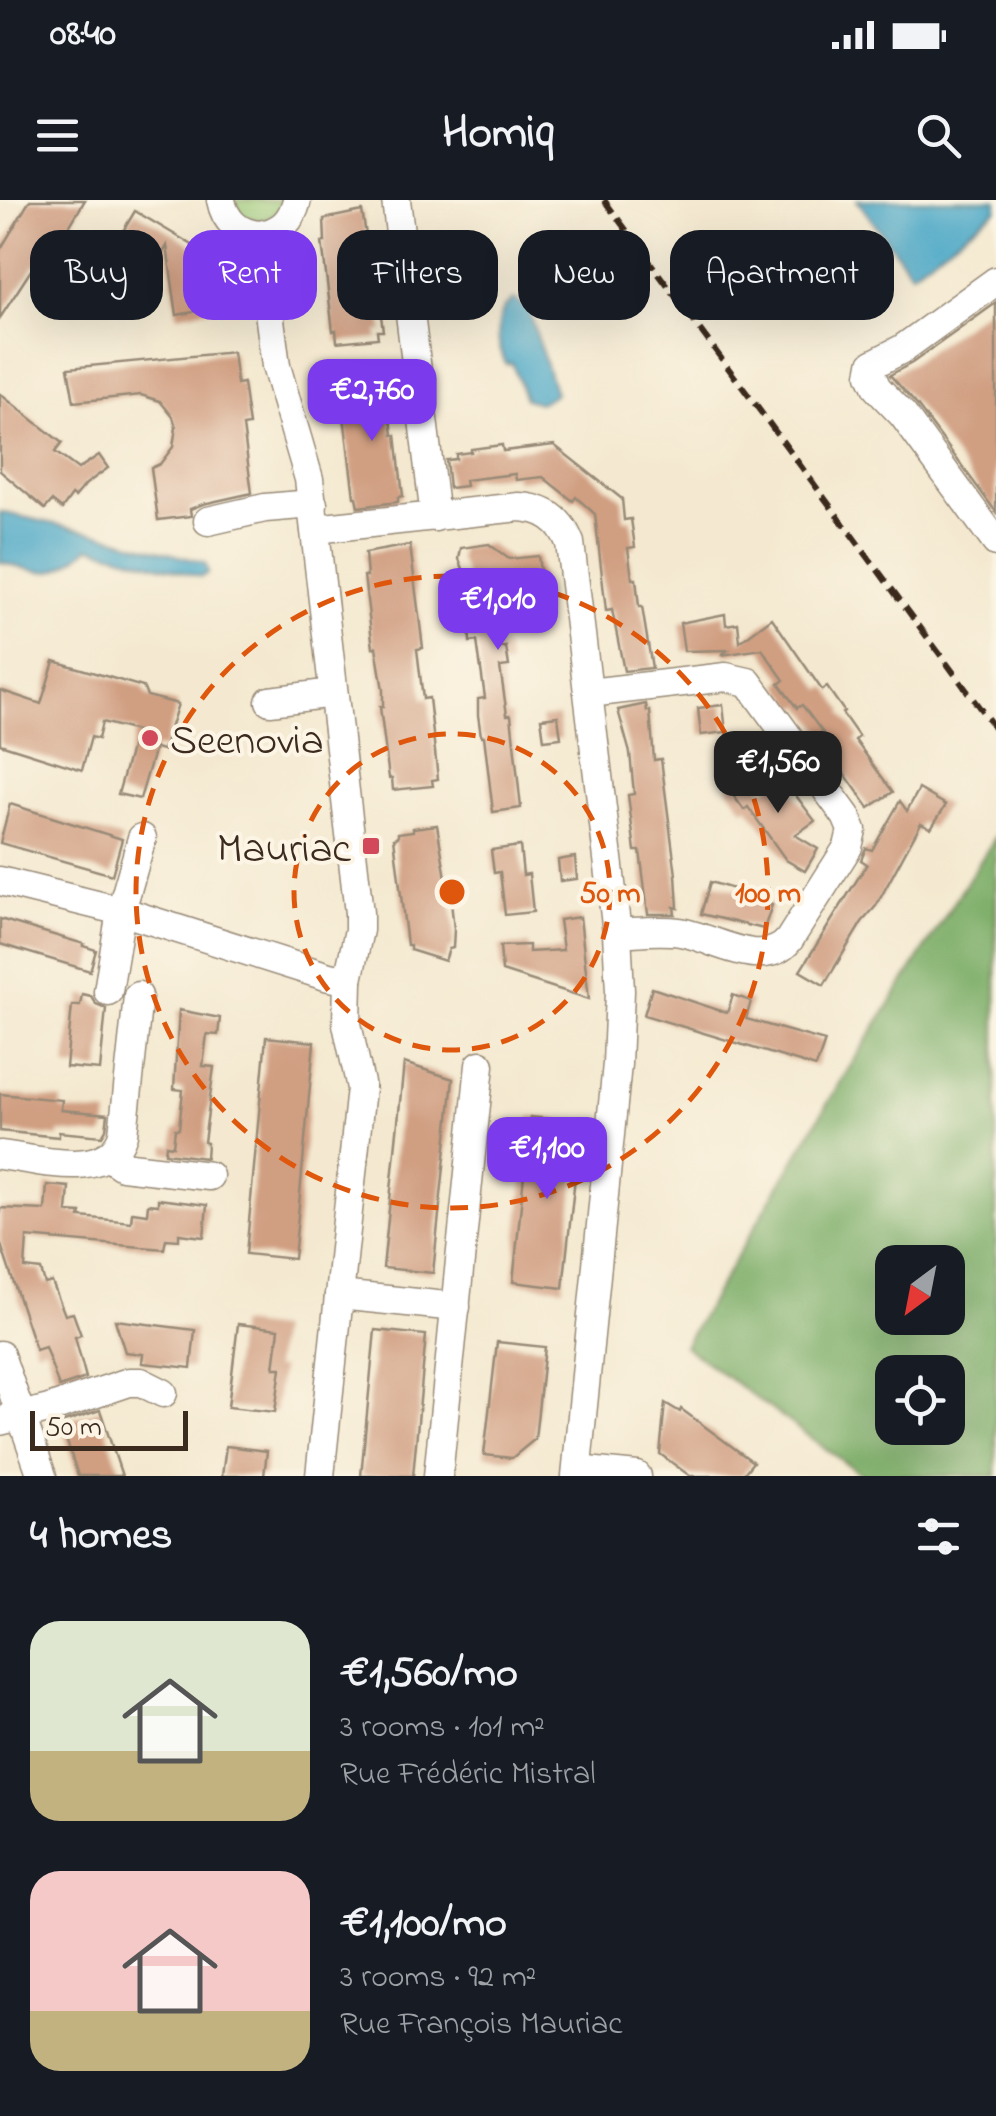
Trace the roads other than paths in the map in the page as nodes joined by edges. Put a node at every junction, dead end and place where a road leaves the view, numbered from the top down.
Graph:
1 (221, 200) edge
2 (297, 200) edge
3 (396, 200) edge
4 (246, 230) edge
5 (272, 230) edge
6 (996, 281) edge
7 (270, 320) edge
8 (435, 516) junction
9 (314, 517) junction
10 (208, 521) dead end
11 (996, 542) edge
12 (333, 693) junction
13 (589, 693) junction
14 (270, 702) dead end
15 (142, 838) dead end
16 (0, 881) edge
17 (121, 911) junction
18 (617, 933) junction
19 (348, 980) junction
20 (108, 990) dead end
21 (138, 996) dead end
22 (480, 1065) dead end
23 (0, 1156) edge
24 (110, 1157) junction
25 (208, 1176) dead end
26 (339, 1295) junction
27 (456, 1307) junction
28 (0, 1355) edge
29 (162, 1393) dead end
30 (10, 1418) edge
31 (577, 1473) edge
32 (42, 1476) edge
33 (320, 1476) edge
34 (438, 1476) edge
35 (638, 1476) edge

1 - 4 street
2 - 5 street
3 - 8 street
6 - 11 street
7 - 9 street
8 - 9 street
8 - 13 street
9 - 10 street
9 - 12 street
12 - 14 street
12 - 19 street
13 - 18 street
13 - 18 street
15 - 17 street
16 - 17 street
17 - 19 street
17 - 20 street
18 - 31 street
19 - 26 street
21 - 24 street
22 - 27 street
23 - 24 street
24 - 25 street
26 - 27 street
26 - 33 street
27 - 34 street
28 - 30 street
29 - 30 street
30 - 32 street
31 - 35 street

